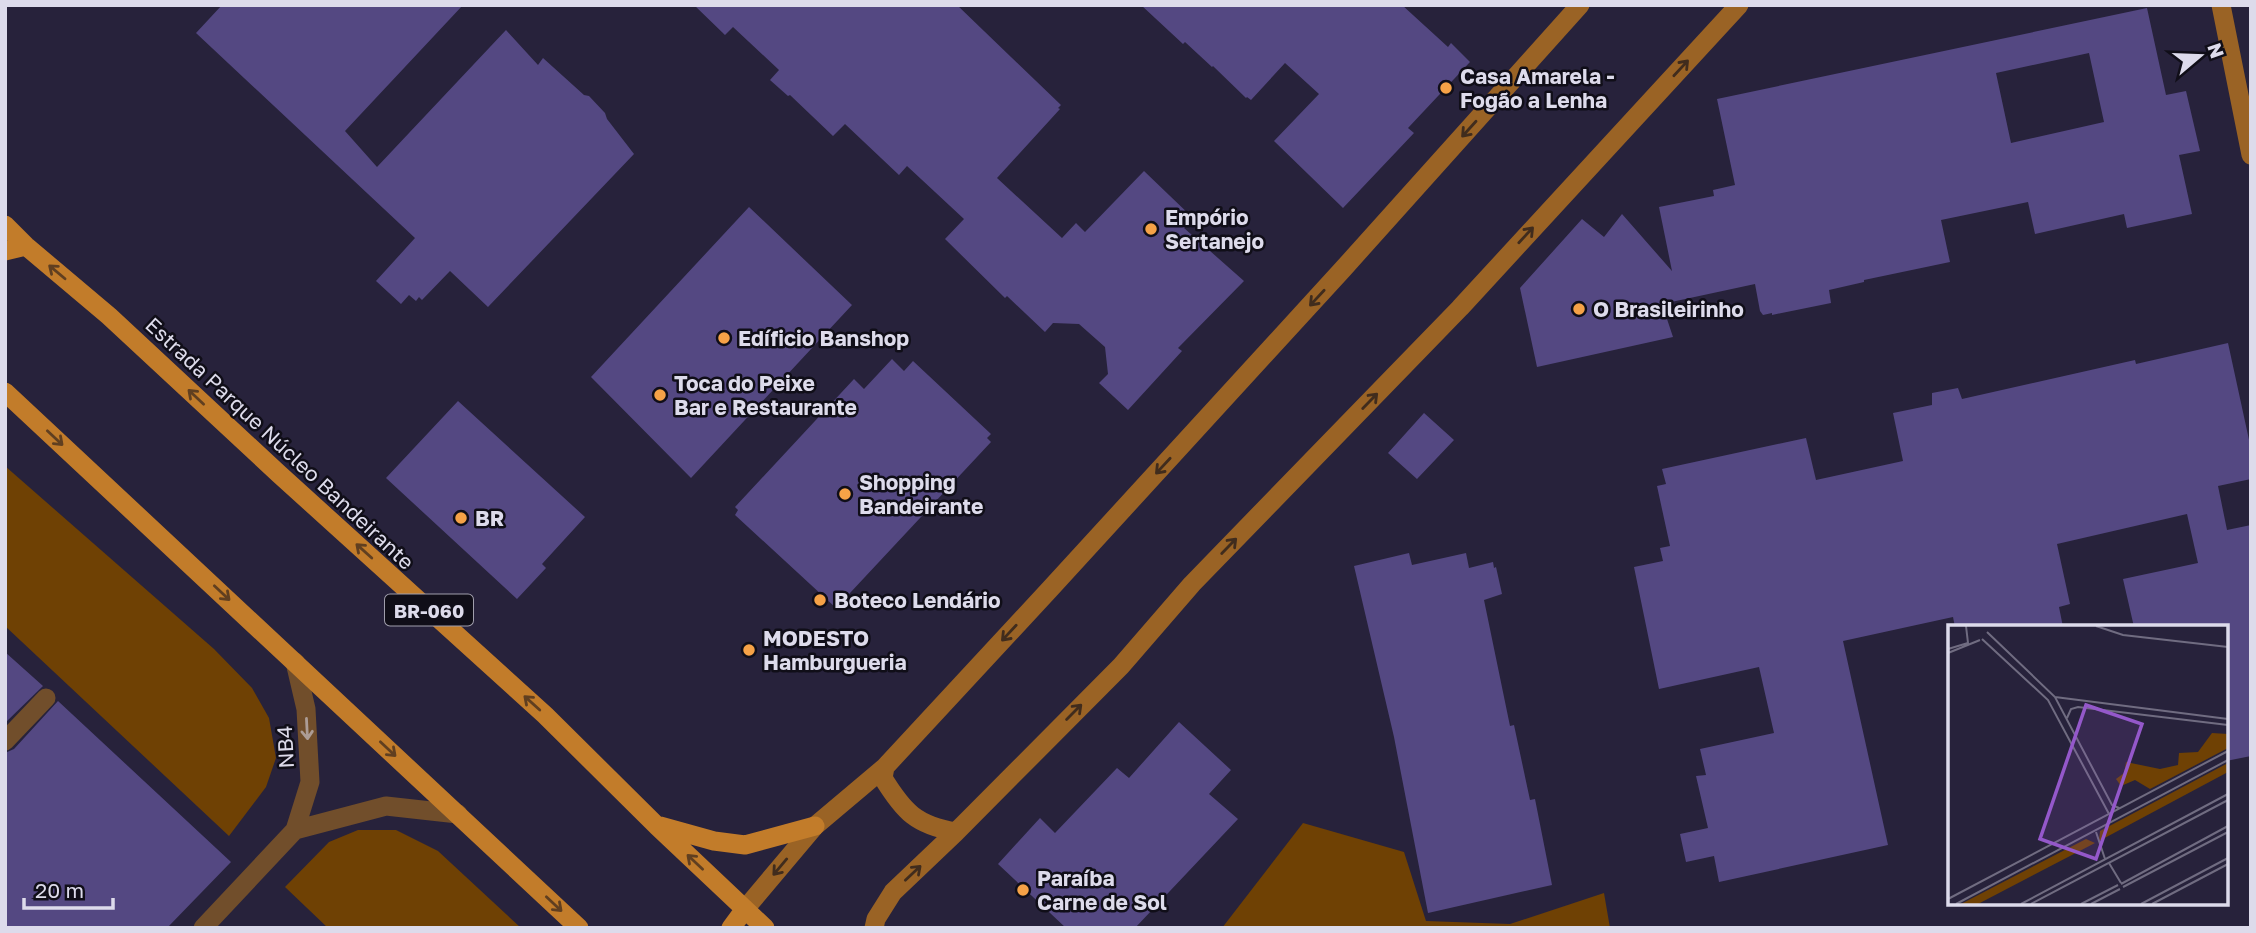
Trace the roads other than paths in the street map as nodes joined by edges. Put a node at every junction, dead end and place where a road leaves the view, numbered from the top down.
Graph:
1 (1580, 5) edge
2 (2221, 6) edge
3 (1733, 8) edge
4 (2251, 155) edge
5 (5, 225) edge
6 (26, 246) junction
7 (5, 251) edge
8 (5, 392) edge
9 (295, 662) junction
10 (46, 698) dead end
11 (5, 740) edge
12 (886, 766) junction
13 (458, 814) junction
14 (657, 826) junction
15 (815, 826) junction
16 (295, 830) junction
17 (956, 832) junction
18 (745, 909) junction
19 (203, 928) edge
20 (579, 928) edge
21 (732, 928) edge
22 (765, 928) edge
23 (874, 928) edge

1 -> 12 main road
2 - 4 main road
17 -> 3 main road
5 - 6 highway, Estrada Parque Núcleo Bandeirante / BR-060
6 - 7 highway
14 -> 6 highway, Estrada Parque Núcleo Bandeirante / BR-060
8 -> 9 highway
9 -> 13 highway
9 -> 16 street, NB4
10 - 11 street
12 - 15 main road
12 - 17 main road
13 - 16 street
13 -> 20 highway
14 - 15 highway
18 -> 14 highway, Estrada Parque Núcleo Bandeirante / BR-060
15 -> 18 main road
16 - 19 street, NB4
23 -> 17 main road
18 - 21 highway
18 - 22 highway, Estrada Parque Núcleo Bandeirante / BR-060

